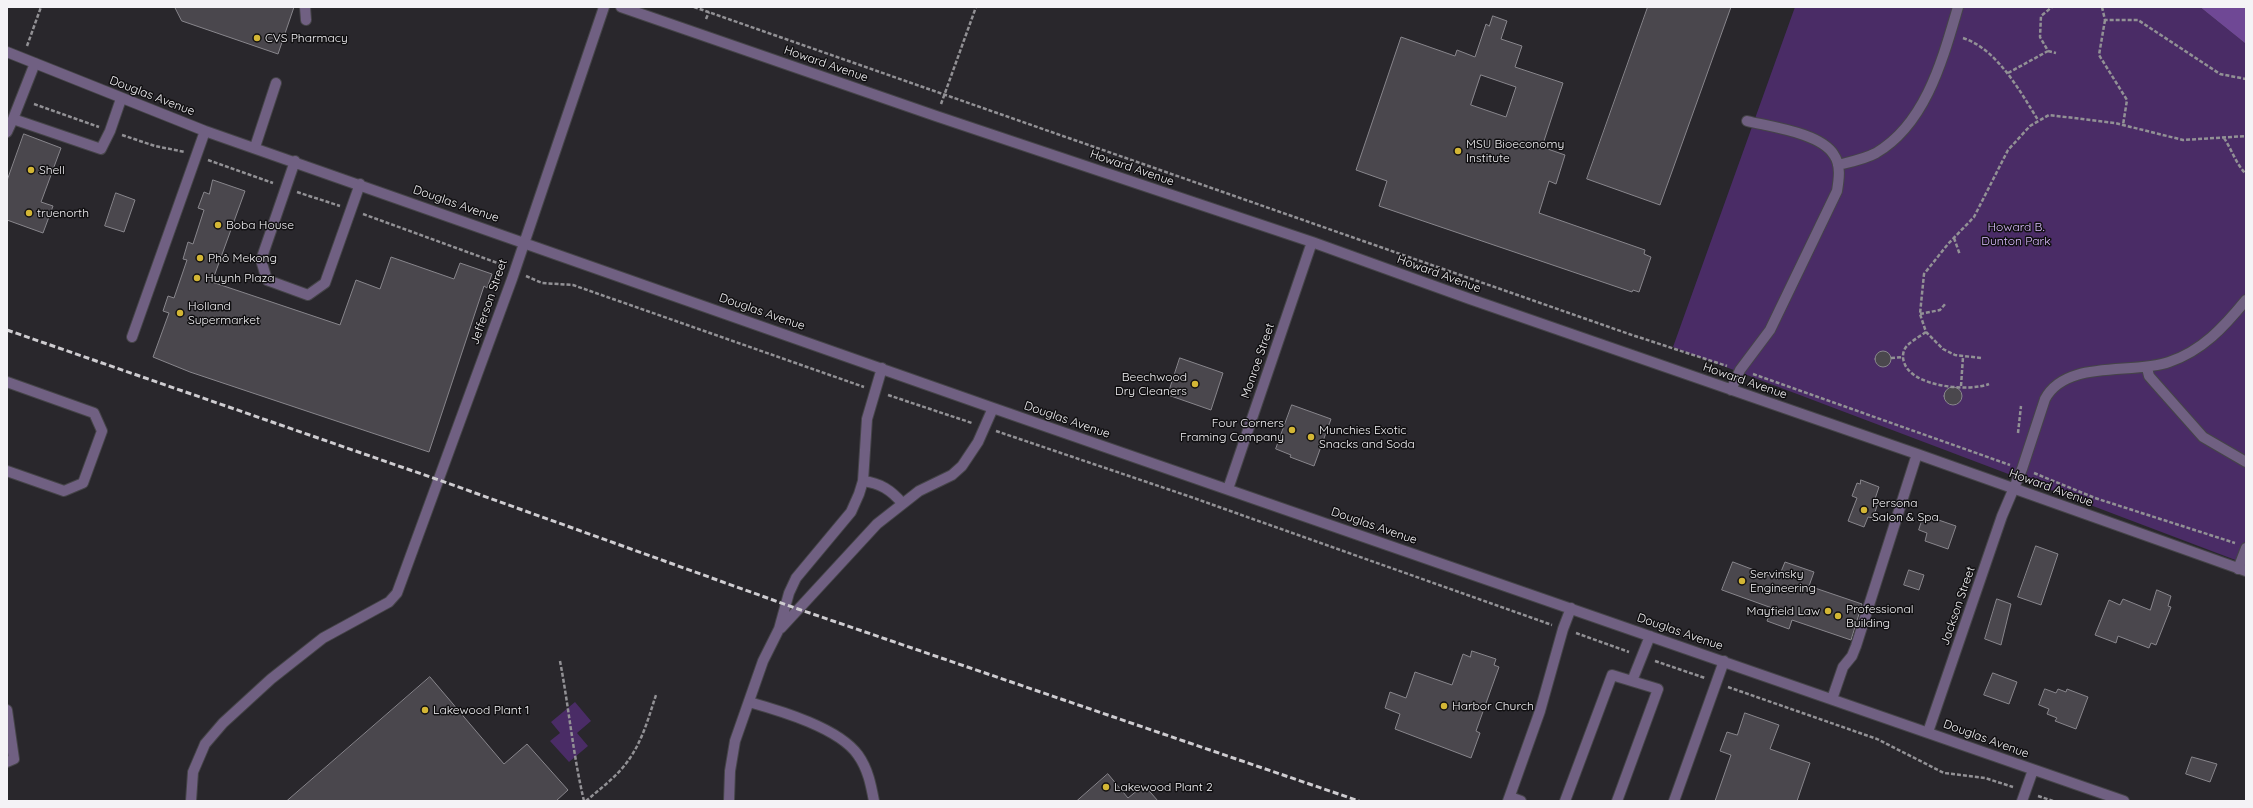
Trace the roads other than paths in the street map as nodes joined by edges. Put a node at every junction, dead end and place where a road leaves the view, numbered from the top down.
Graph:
1 (305, 7) edge
2 (604, 7) edge
3 (621, 7) edge
4 (1958, 7) edge
5 (306, 20) dead end
6 (7, 52) edge
7 (35, 63) junction
8 (276, 84) dead end
9 (121, 98) junction
10 (13, 119) junction
11 (1747, 121) dead end
12 (205, 131) junction
13 (7, 132) edge
14 (256, 147) junction
15 (295, 161) junction
16 (1838, 165) junction
17 (360, 184) junction
18 (524, 241) junction
19 (1312, 242) junction
20 (2246, 300) edge
21 (132, 337) dead end
22 (882, 368) junction
23 (2147, 368) junction
24 (7, 382) edge
25 (1731, 390) junction
26 (993, 408) junction
27 (1917, 454) junction
28 (2246, 462) edge
29 (7, 471) edge
30 (863, 481) junction
31 (2014, 488) junction
32 (1228, 489) junction
33 (902, 503) junction
34 (2243, 546) edge
35 (2242, 570) edge
36 (1571, 608) junction
37 (779, 629) junction
38 (1650, 636) junction
39 (1724, 661) junction
40 (1632, 681) junction
41 (1832, 699) junction
42 (749, 702) junction
43 (7, 710) edge
44 (1928, 732) junction
45 (7, 762) edge
46 (2033, 770) junction
47 (2024, 796) edge
48 (1509, 799) edge
49 (191, 801) edge
50 (729, 801) edge
51 (874, 801) edge
52 (1521, 801) edge
53 (1565, 801) edge
54 (1617, 801) edge
55 (1674, 801) edge
56 (2124, 801) edge

1 - 5 street
2 - 18 street, Jefferson Street
3 - 19 street, Howard Avenue
4 - 16 street
6 - 7 street, Douglas Avenue
7 - 9 street, Douglas Avenue
7 - 10 street
8 - 14 street
9 - 10 street
9 - 12 street, Douglas Avenue
10 - 13 street
11 - 16 street
12 - 14 street, Douglas Avenue
12 - 21 street
14 - 15 street, Douglas Avenue
15 - 17 street, Douglas Avenue
15 - 17 street
16 - 25 street
17 - 18 street, Douglas Avenue
18 - 22 street, Douglas Avenue
18 - 49 street, Jefferson Street
19 - 25 street, Howard Avenue
19 - 32 street, Monroe Street
20 - 23 street, Jackson Street
22 - 26 street, Douglas Avenue
22 - 30 street
23 - 28 street
23 - 31 street, Jackson Street
24 - 29 street
25 - 27 street, Howard Avenue
26 - 32 street, Douglas Avenue
26 - 33 street
27 - 31 street, Howard Avenue
27 - 41 street
30 - 33 street
30 - 37 street
31 - 35 street, Howard Avenue
31 - 44 street, Jackson Street
32 - 36 street, Douglas Avenue
33 - 37 street
34 - 35 street
36 - 38 street, Douglas Avenue
36 - 48 street
37 - 42 street
38 - 39 street, Douglas Avenue
38 - 40 street
39 - 41 street, Douglas Avenue
39 - 55 street
40 - 53 street
40 - 54 street
41 - 44 street, Douglas Avenue
42 - 50 street
42 - 51 street
43 - 45 street
44 - 46 street, Douglas Avenue
46 - 47 street
46 - 56 street, Douglas Avenue
48 - 52 street

